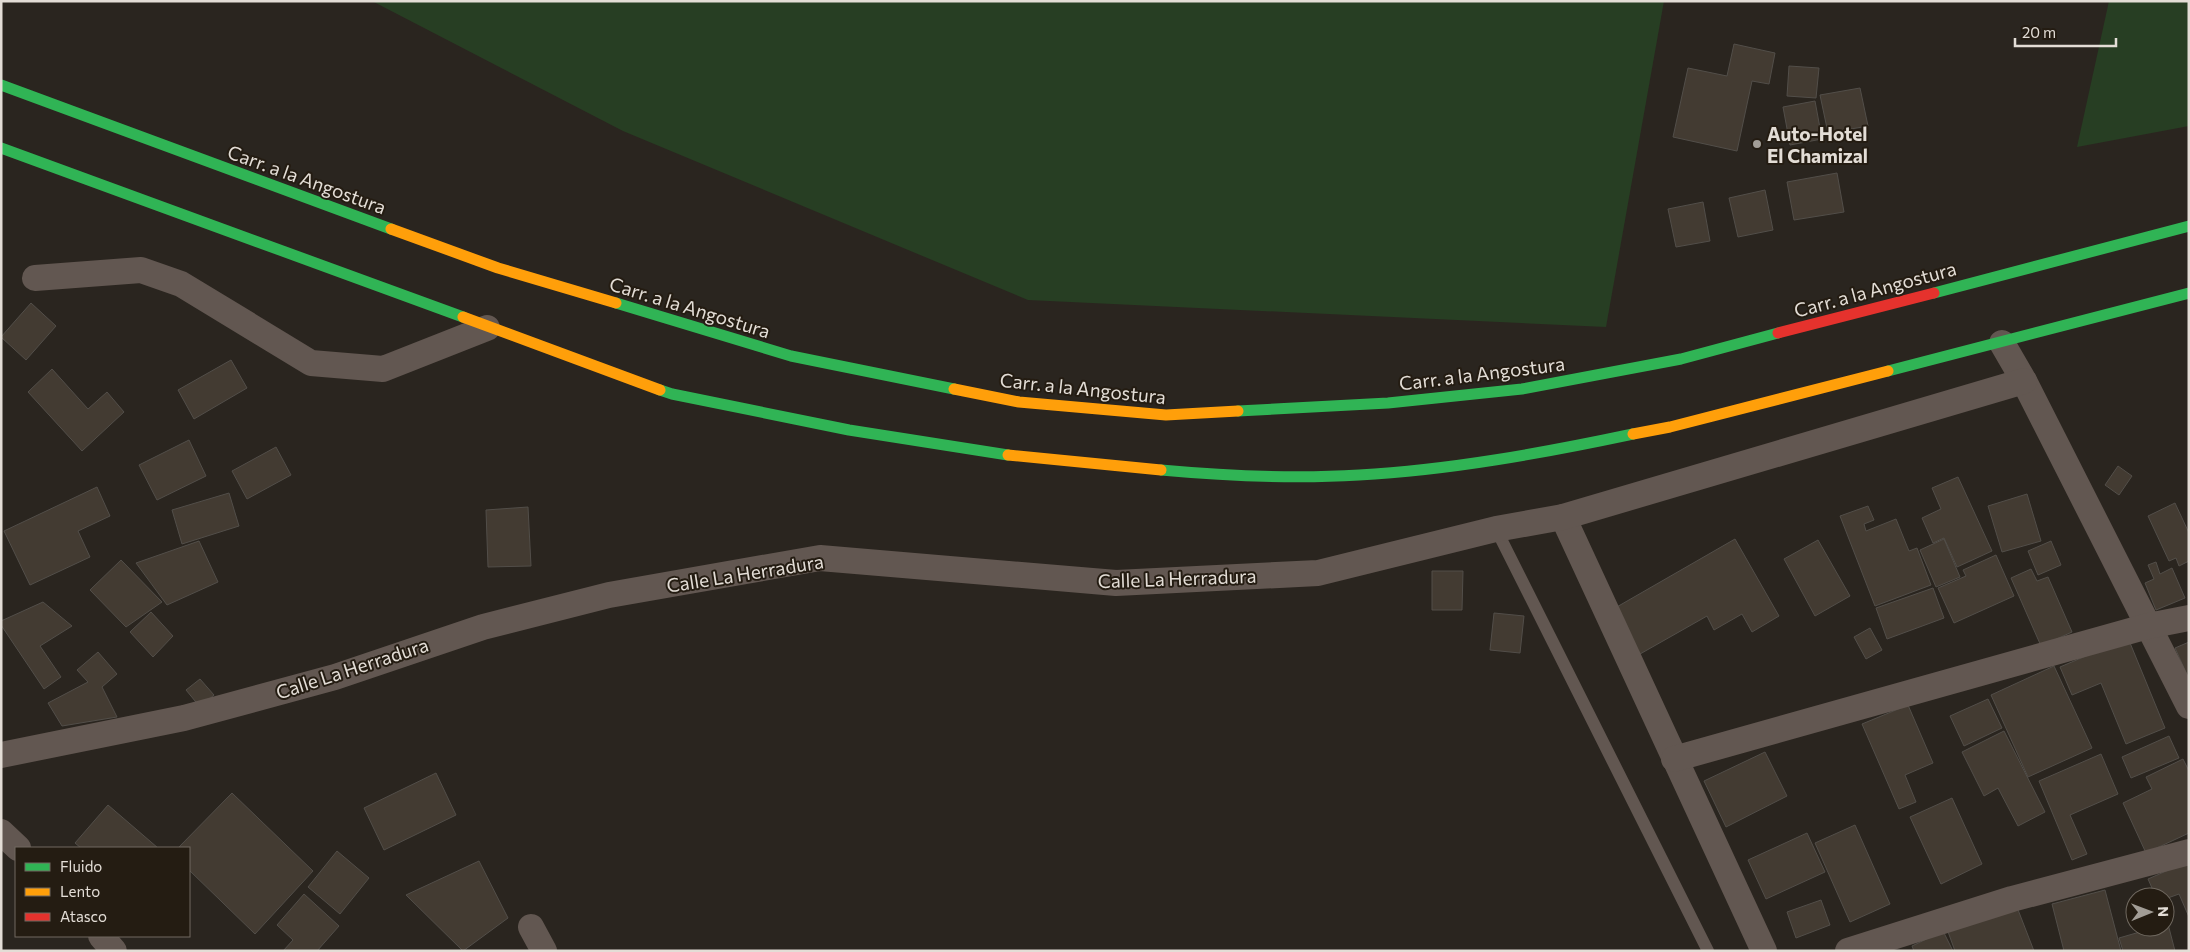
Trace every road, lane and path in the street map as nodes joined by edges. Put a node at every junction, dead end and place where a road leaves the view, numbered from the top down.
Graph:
1 (1, 85) edge
2 (1, 148) edge
3 (2189, 226) edge
4 (35, 278) dead end
5 (2189, 293) edge
6 (487, 328) junction
7 (2002, 343) junction
8 (2024, 381) junction
9 (1563, 517) junction
10 (1496, 529) junction
11 (2189, 618) edge
12 (2148, 626) junction
13 (2189, 706) edge
14 (1, 756) edge
15 (1674, 759) junction
16 (1, 832) edge
17 (17, 847) edge
18 (2189, 852) edge
19 (531, 927) dead end
20 (101, 937) edge
21 (114, 951) edge
22 (544, 951) edge
23 (1708, 951) edge
24 (1764, 951) edge
25 (1848, 951) edge

1 - 3 main road, Carr. a la Angostura
2 - 6 main road
4 - 6 street
5 - 7 main road
6 - 7 main road
7 - 8 street
8 - 9 street, Calle La Herradura
8 - 12 street
9 - 10 street, Calle La Herradura
9 - 15 street
10 - 14 street, Calle La Herradura
10 - 23 lane
11 - 12 street
12 - 13 street
12 - 15 street
15 - 24 street
16 - 17 street
18 - 25 street
19 - 22 street
20 - 21 street

